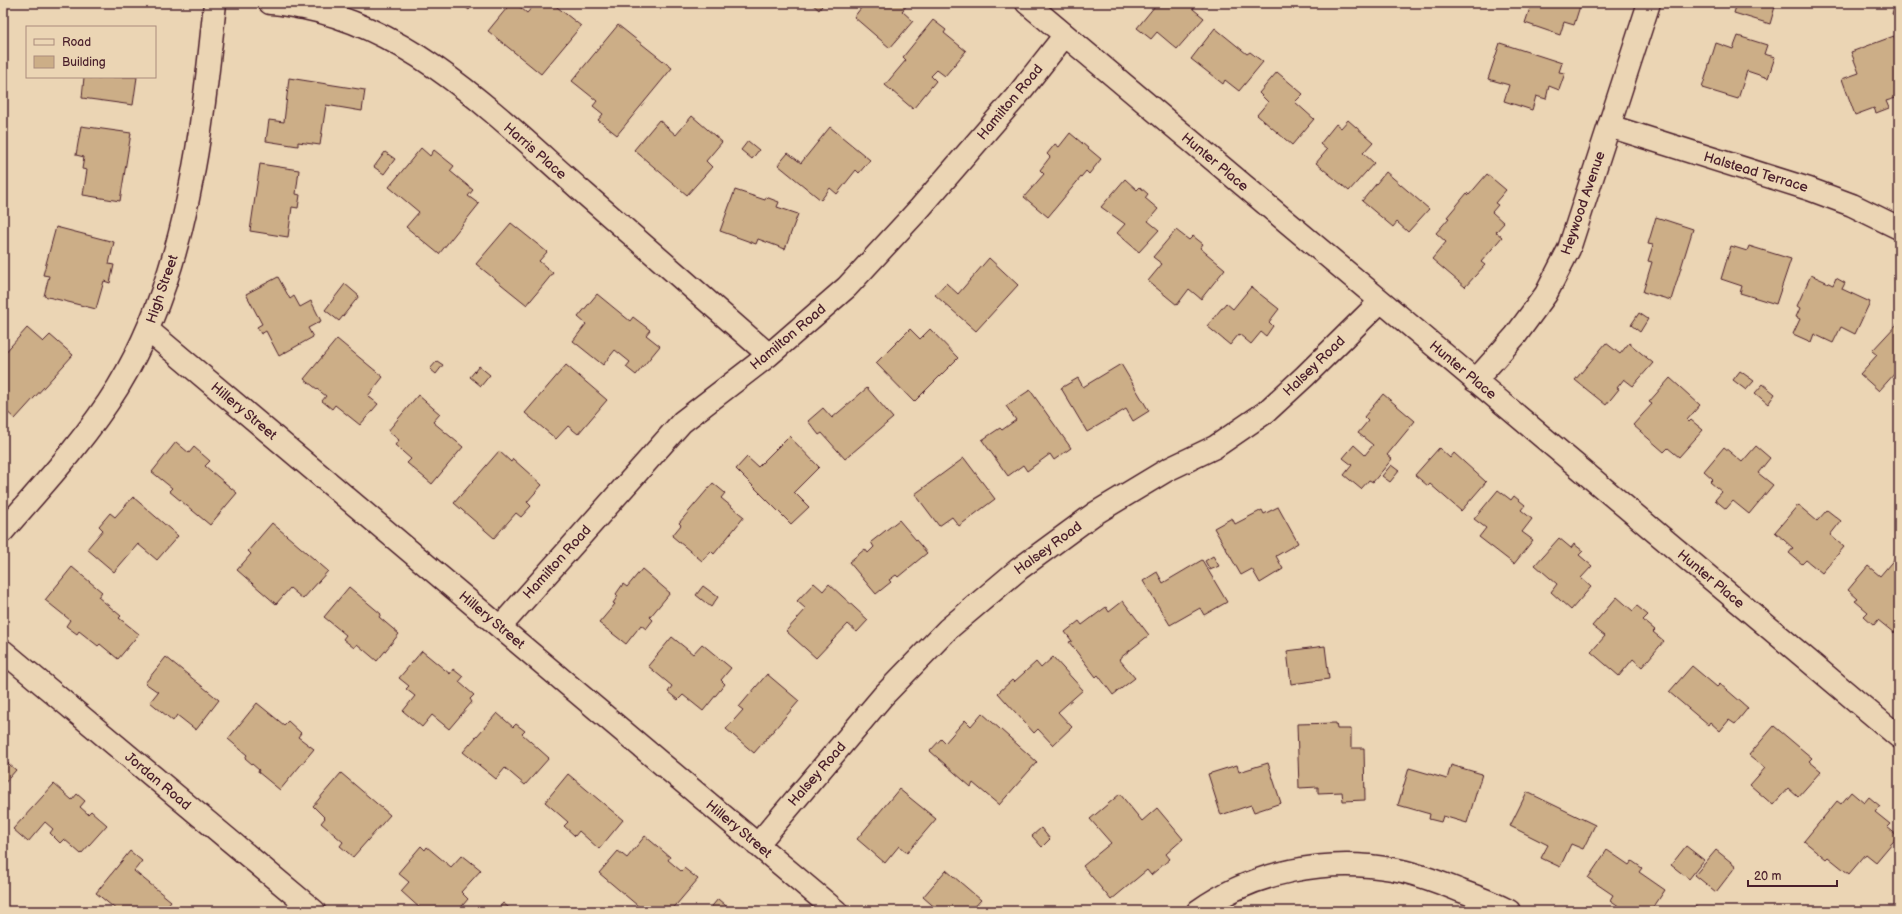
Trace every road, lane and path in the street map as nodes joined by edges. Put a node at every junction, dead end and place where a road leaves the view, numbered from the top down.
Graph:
1 (215, 3) edge
2 (270, 3) edge
3 (1027, 3) edge
4 (1649, 3) edge
5 (1065, 35) junction
6 (1609, 126) junction
7 (1899, 228) edge
8 (1381, 301) junction
9 (148, 330) junction
10 (769, 355) junction
11 (1475, 381) junction
12 (3, 531) edge
13 (500, 627) junction
14 (3, 651) edge
15 (1899, 737) edge
16 (757, 845) junction
17 (314, 911) edge
18 (836, 911) edge
19 (1198, 911) edge
20 (1509, 911) edge

1 - 9 street, High Street
2 - 10 street, Harris Place
3 - 5 street, Hunter Place
4 - 6 street, Heywood Avenue
5 - 8 street, Hunter Place
5 - 10 street, Hamilton Road
6 - 7 street, Halstead Terrace
6 - 11 street, Heywood Avenue
8 - 11 street, Hunter Place
8 - 16 street, Halsey Road
9 - 12 street, High Street
9 - 13 street, Hillery Street
10 - 13 street, Hamilton Road
11 - 15 street, Hunter Place
13 - 16 street, Hillery Street
14 - 17 street, Jordan Road
16 - 18 street, Hillery Street
19 - 20 street

